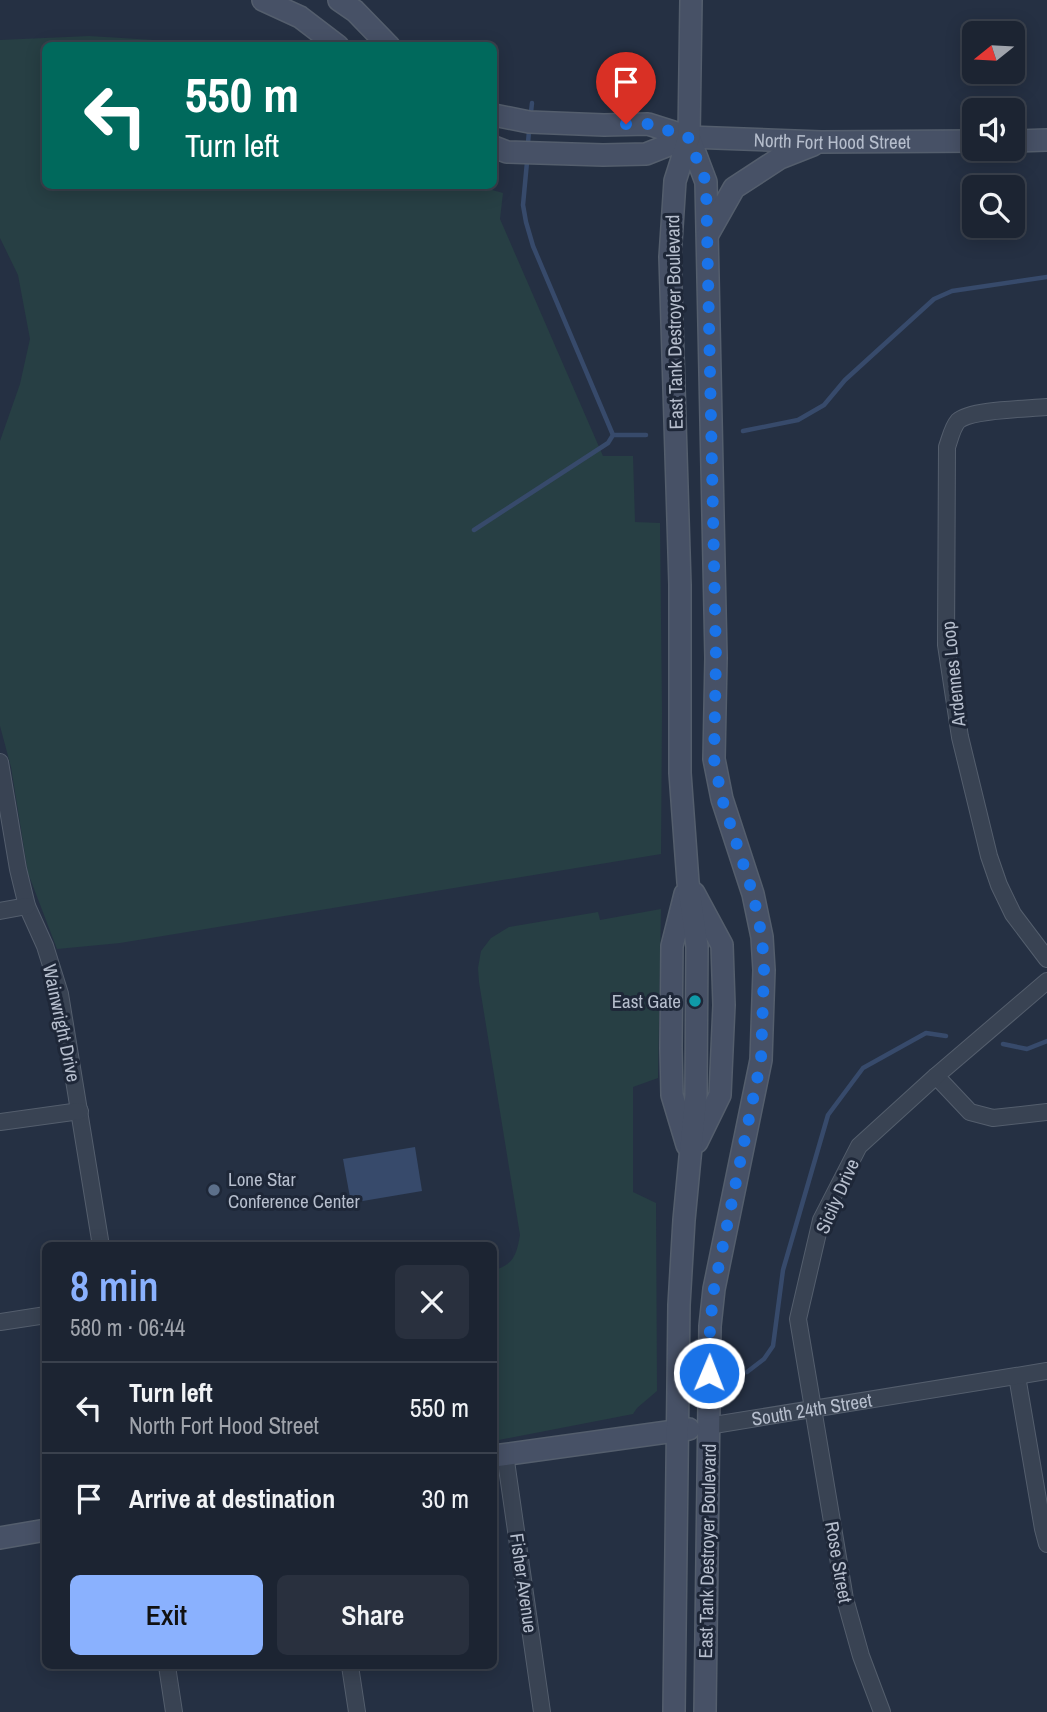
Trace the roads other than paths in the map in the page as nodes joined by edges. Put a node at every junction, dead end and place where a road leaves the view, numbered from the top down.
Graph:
1 (263, 0) edge
2 (338, 0) edge
3 (691, 0) edge
4 (333, 42) edge
5 (385, 42) edge
6 (497, 116) edge
7 (688, 137) junction
8 (1047, 140) edge
9 (962, 141) edge
10 (1025, 141) edge
11 (821, 142) junction
12 (497, 148) edge
13 (707, 234) junction
14 (1047, 407) edge
15 (0, 762) edge
16 (27, 906) junction
17 (0, 911) edge
18 (1047, 959) edge
19 (1047, 981) edge
20 (936, 1076) junction
21 (80, 1111) junction
22 (1047, 1112) edge
23 (0, 1122) edge
24 (100, 1242) edge
25 (42, 1316) edge
26 (0, 1322) edge
27 (1047, 1371) edge
28 (1017, 1376) junction
29 (813, 1409) junction
30 (708, 1426) junction
31 (677, 1431) junction
32 (499, 1455) edge
33 (42, 1532) edge
34 (0, 1538) edge
35 (1047, 1544) edge
36 (167, 1669) edge
37 (351, 1669) edge
38 (174, 1712) edge
39 (358, 1712) edge
40 (542, 1712) edge
41 (674, 1712) edge
42 (705, 1712) edge
43 (882, 1712) edge

1 - 4 street
2 - 5 street
3 - 7 street
6 - 7 street, North Fort Hood Street
7 - 11 street, North Fort Hood Street
7 - 12 street, North Fort Hood Street
7 - 13 street, East Tank Destroyer Boulevard
7 - 31 street, East Tank Destroyer Boulevard
8 - 10 street
9 - 11 street, North Fort Hood Street
11 - 13 street
13 - 30 street, East Tank Destroyer Boulevard
14 - 18 street, Ardennes Loop
15 - 16 street, Wainwright Drive
16 - 17 street
16 - 21 street, Wainwright Drive
19 - 20 street, Sicily Drive
20 - 22 street
20 - 29 street, Sicily Drive
21 - 23 street
21 - 24 street, Wainwright Drive
25 - 26 street
27 - 28 street, South 24th Street
28 - 29 street, South 24th Street
28 - 35 street
29 - 30 street, South 24th Street
29 - 43 street, Rose Street
30 - 31 street, South 24th Street
30 - 42 street, East Tank Destroyer Boulevard
31 - 32 street, South 24th Street
31 - 41 street, East Tank Destroyer Boulevard
32 - 40 street, Fisher Avenue
33 - 34 street
36 - 38 street
37 - 39 street

